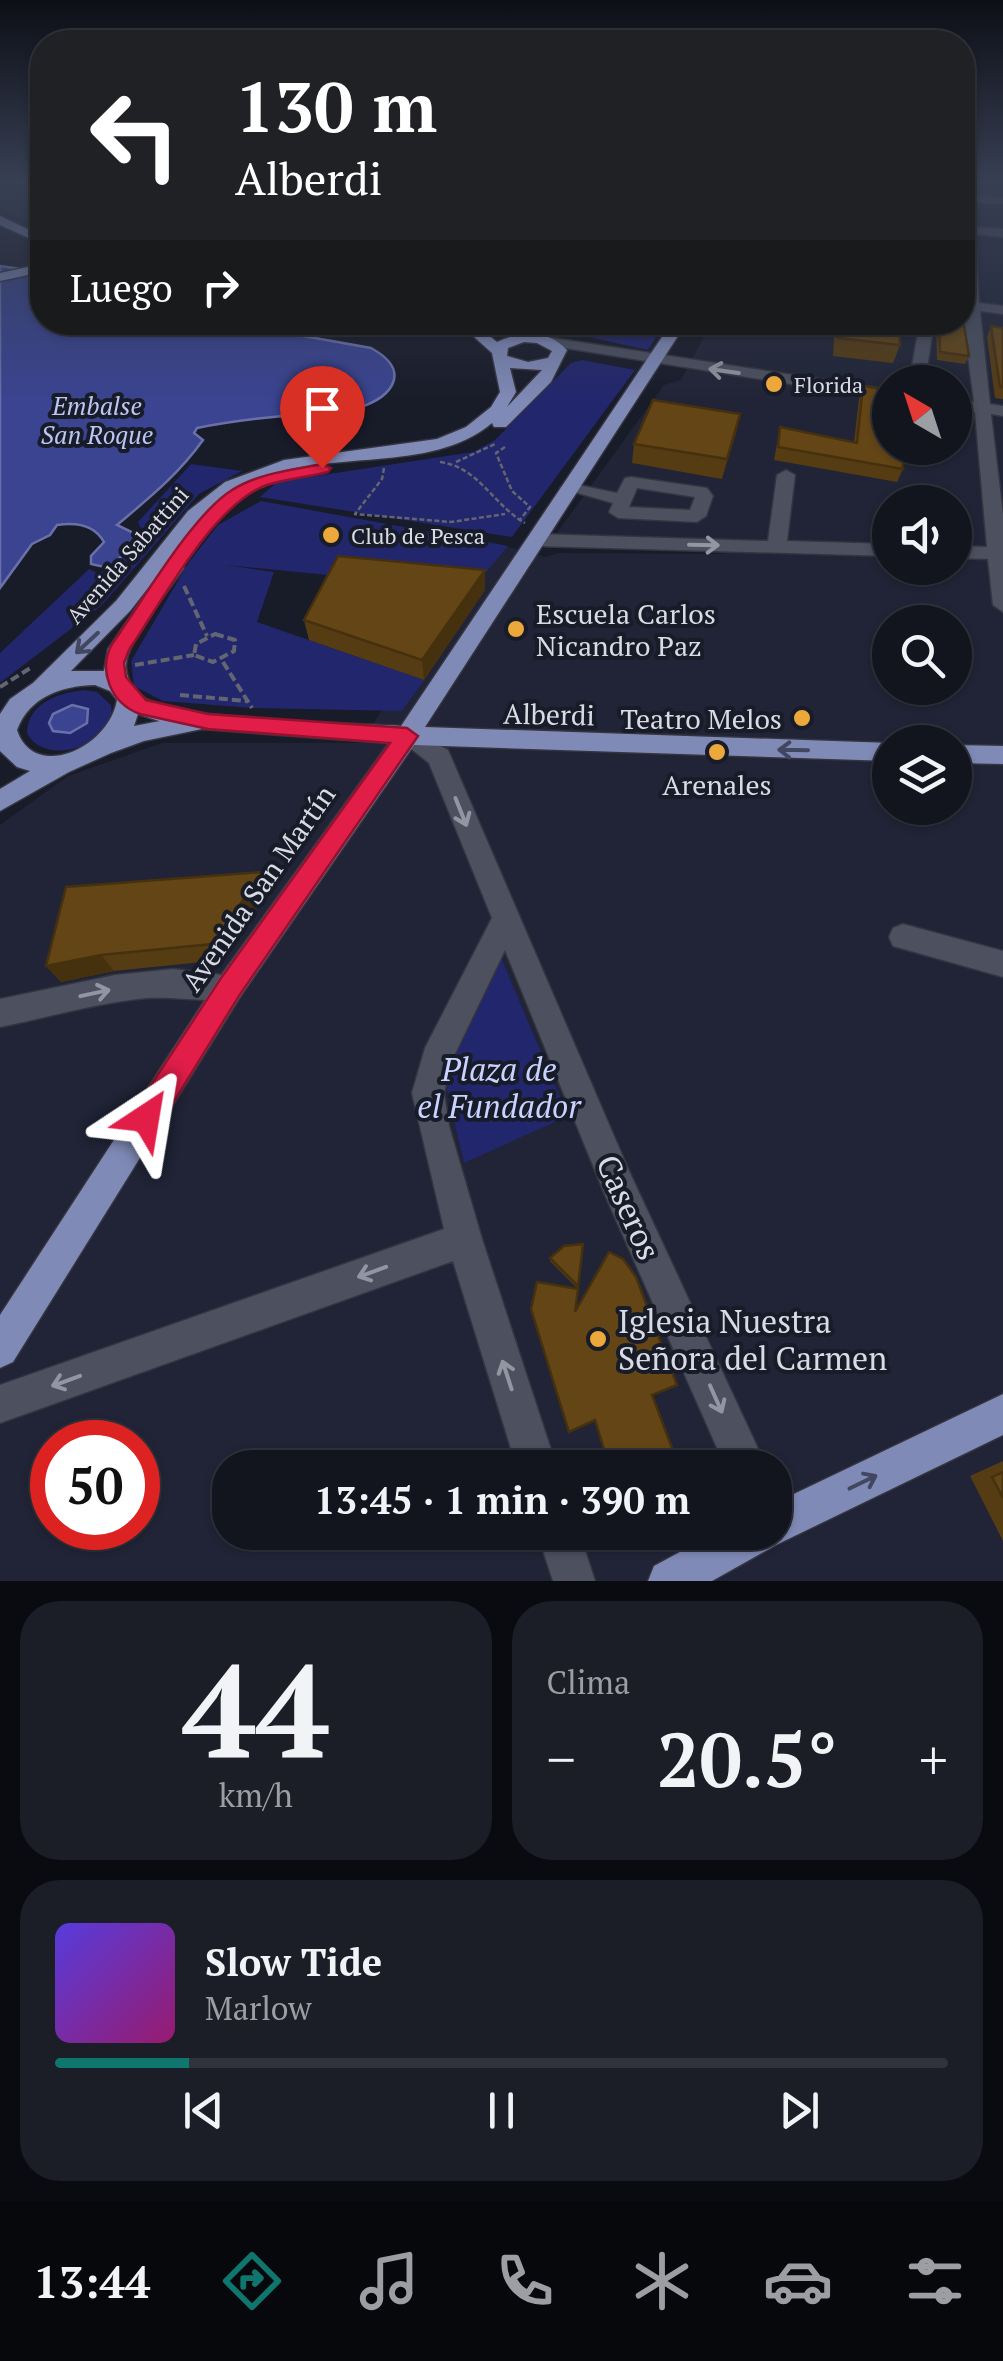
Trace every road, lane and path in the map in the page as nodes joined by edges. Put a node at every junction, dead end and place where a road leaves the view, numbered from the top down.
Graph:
1 (30, 269) edge
2 (0, 275) edge
3 (975, 308) edge
4 (1003, 310) edge
5 (480, 335) edge
6 (521, 335) edge
7 (672, 335) edge
8 (925, 335) edge
9 (971, 335) edge
10 (548, 347) junction
11 (500, 355) junction
12 (656, 361) junction
13 (920, 365) edge
14 (872, 392) edge
15 (972, 406) edge
16 (983, 408) junction
17 (1003, 411) edge
18 (495, 444) dead end
19 (505, 447) dead end
20 (440, 462) dead end
21 (456, 462) junction
22 (388, 465) junction
23 (786, 474) dead end
24 (664, 486) junction
25 (569, 488) junction
26 (622, 500) junction
27 (505, 514) junction
28 (662, 516) junction
29 (519, 521) junction
30 (540, 535) junction
31 (659, 544) junction
32 (777, 546) junction
33 (872, 549) edge
34 (972, 553) edge
35 (1001, 554) edge
36 (180, 577) dead end
37 (1003, 604) edge
38 (207, 636) junction
39 (222, 660) junction
40 (36, 691) junction
41 (127, 696) junction
42 (252, 708) dead end
43 (208, 722) junction
44 (3, 729) edge
45 (407, 736) junction
46 (106, 746) junction
47 (872, 752) edge
48 (972, 754) edge
49 (1003, 755) edge
50 (76, 760) junction
51 (0, 801) edge
52 (506, 921) junction
53 (903, 937) dead end
54 (1003, 964) edge
55 (230, 987) junction
56 (0, 1013) edge
57 (464, 1239) junction
58 (0, 1348) edge
59 (0, 1404) edge
60 (1003, 1414) edge
61 (531, 1450) edge
62 (739, 1450) edge
63 (792, 1517) edge
64 (564, 1550) edge
65 (727, 1550) edge
66 (574, 1581) edge
67 (669, 1581) edge

1 - 2 main road
3 - 4 street
5 - 11 main road
6 - 10 main road
7 - 12 main road, Avenida San Martín
8 - 13 street
9 - 16 street
10 - 11 main road
10 - 11 main road
10 - 12 street
10 - 22 main road, Avenida Sabattini
11 -> 40 main road, Avenida Sabattini
14 -> 12 street
12 - 25 main road, Avenida San Martín
15 - 16 street
16 - 17 street
16 - 35 street
18 - 21 path
19 - 29 path
20 - 21 path
21 - 27 path
22 - 27 path
22 - 41 main road, Avenida Sabattini
23 - 32 street
24 - 26 street
24 - 28 street
24 - 28 street
25 - 26 street
25 - 30 main road, Avenida San Martín
26 - 28 street
27 - 29 path
28 - 31 street
29 - 30 path
30 - 31 street
30 - 45 main road, Avenida San Martín
31 -> 32 street
32 - 33 street
34 - 35 street
35 - 37 street
36 - 38 path
38 - 39 path
38 - 39 path
39 - 42 path
40 - 41 main road
40 - 44 main road
41 - 43 main road, Alberdi
41 - 46 main road
43 - 45 main road, Alberdi
43 - 46 main road, Alberdi
44 - 50 main road
47 -> 45 main road, Alberdi
45 -> 52 street, Caseros
45 - 55 main road, Avenida San Martín
46 - 50 main road
48 - 49 main road
50 - 51 main road
52 - 57 street
52 -> 62 street, Caseros
53 - 54 street
56 -> 55 street
55 - 58 main road, Avenida San Martín
57 -> 59 street
61 -> 57 street
63 -> 60 main road
64 - 66 street
65 - 67 main road

